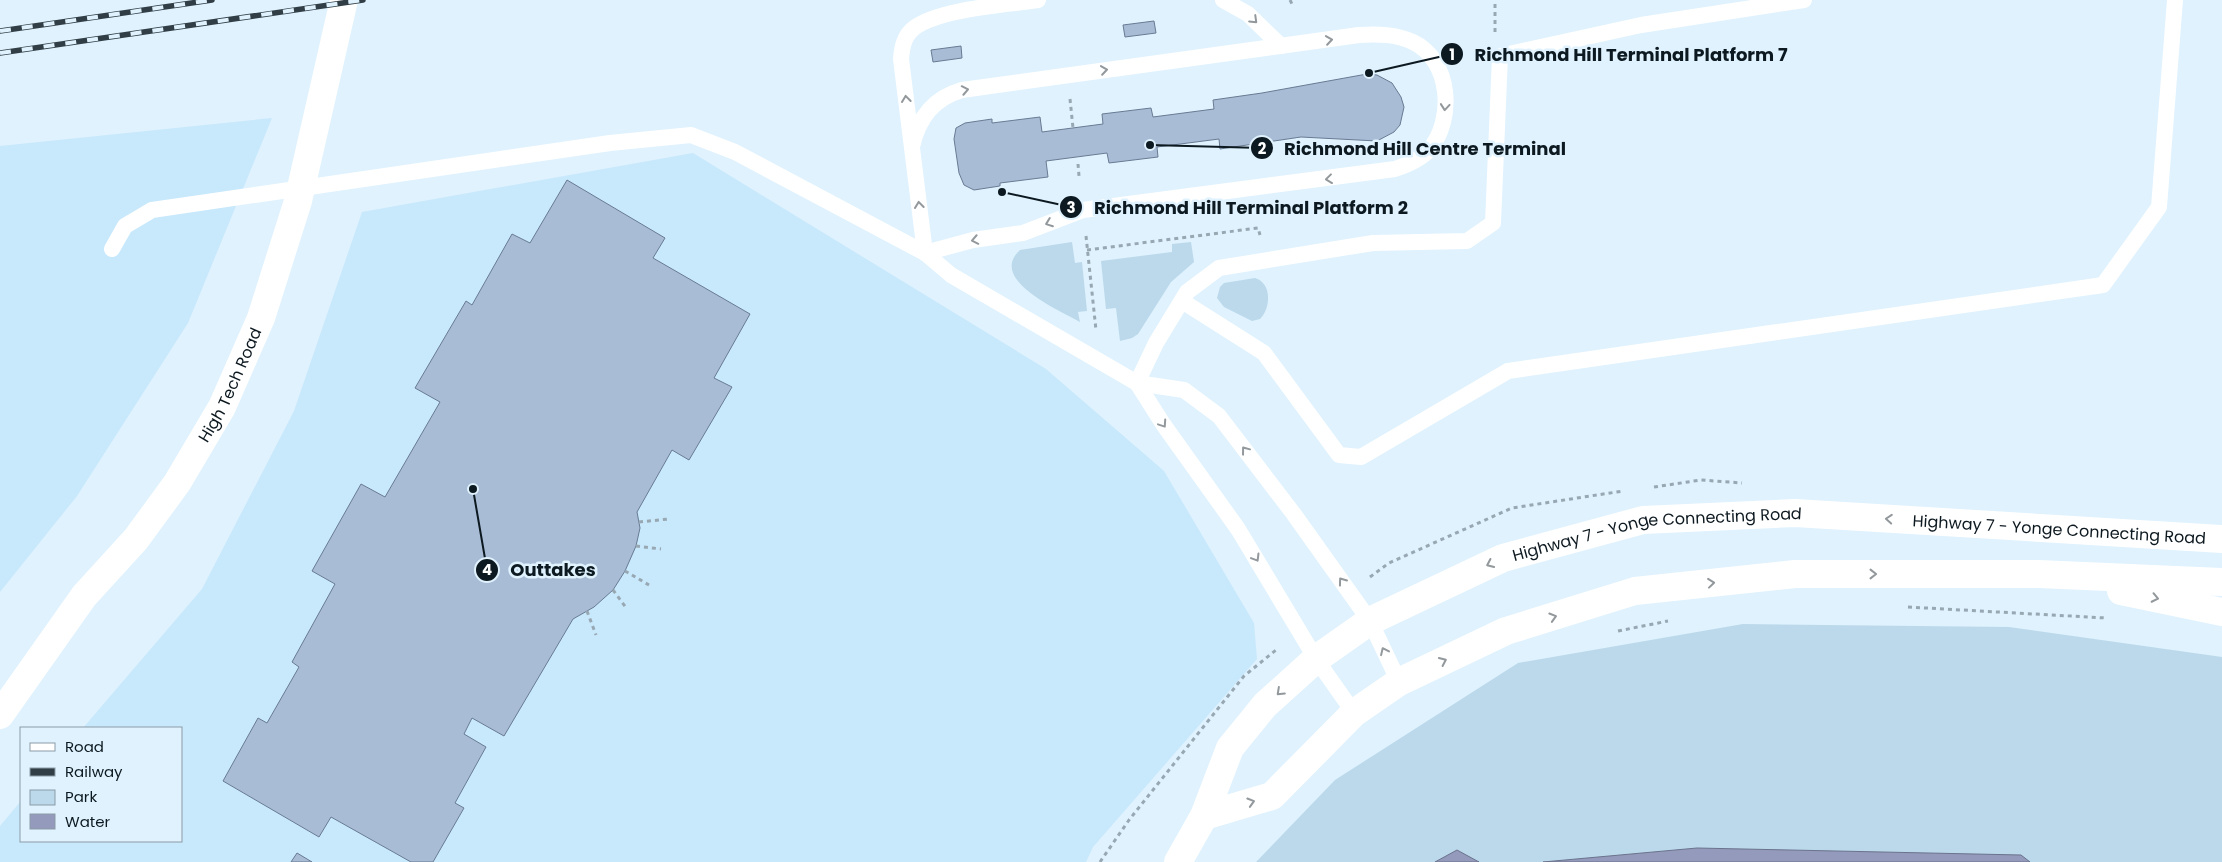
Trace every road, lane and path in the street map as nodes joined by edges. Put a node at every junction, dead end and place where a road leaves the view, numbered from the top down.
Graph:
1 (344, 0) edge
2 (1038, 0) edge
3 (1223, 0) edge
4 (1495, 0) edge
5 (1804, 0) edge
6 (2175, 0) edge
7 (1280, 46) junction
8 (1500, 56) junction
9 (1069, 96) dead end
10 (1073, 128) dead end
11 (912, 147) junction
12 (1078, 164) dead end
13 (1079, 176) dead end
14 (1258, 228) dead end
15 (1086, 236) dead end
16 (112, 249) dead end
17 (1088, 250) junction
18 (925, 253) junction
19 (1182, 301) junction
20 (1099, 360) junction
21 (1138, 383) junction
22 (669, 519) dead end
23 (639, 522) dead end
24 (2222, 528) edge
25 (2095, 533) junction
26 (2222, 539) edge
27 (636, 546) dead end
28 (661, 549) dead end
29 (625, 572) dead end
30 (2039, 574) junction
31 (2222, 582) edge
32 (649, 584) dead end
33 (613, 590) dead end
34 (1898, 606) dead end
35 (627, 609) dead end
36 (587, 611) dead end
37 (2222, 612) edge
38 (2111, 618) dead end
39 (1676, 619) dead end
40 (1370, 621) junction
41 (1610, 632) dead end
42 (596, 635) dead end
43 (1316, 659) junction
44 (1244, 676) dead end
45 (1399, 682) junction
46 (1354, 713) junction
47 (0, 715) edge
48 (1204, 816) junction
49 (1100, 862) edge
50 (1178, 862) edge

1 - 47 main road, High Tech Road
11 -> 2 lane
3 -> 7 lane
4 - 8 path
5 - 8 lane
6 - 19 lane
11 -> 7 lane
7 -> 18 lane
8 - 19 lane
9 - 10 path
18 -> 11 lane
12 - 13 path
14 - 17 path
15 - 17 path
16 - 18 lane
17 - 20 path
18 - 20 lane
19 - 21 lane
20 - 21 lane
40 -> 21 lane
21 -> 43 lane
22 - 23 path
24 - 25 main road
25 - 26 main road, Highway 7 - Yonge Connecting Road
25 -> 40 main road, Highway 7 - Yonge Connecting Road
27 - 28 path
29 - 32 path
30 - 31 main road
30 -> 37 main road
45 -> 30 main road
33 - 35 path
34 - 38 path
36 - 42 path
39 - 41 path
40 - 43 main road, Highway 7 - Yonge Connecting Road
45 -> 40 lane
43 - 46 lane
43 -> 48 main road, Highway 7 - Yonge Connecting Road
44 - 49 path
45 - 46 main road
48 -> 46 main road
48 - 50 main road, Highway 7 - Yonge Connecting Road

